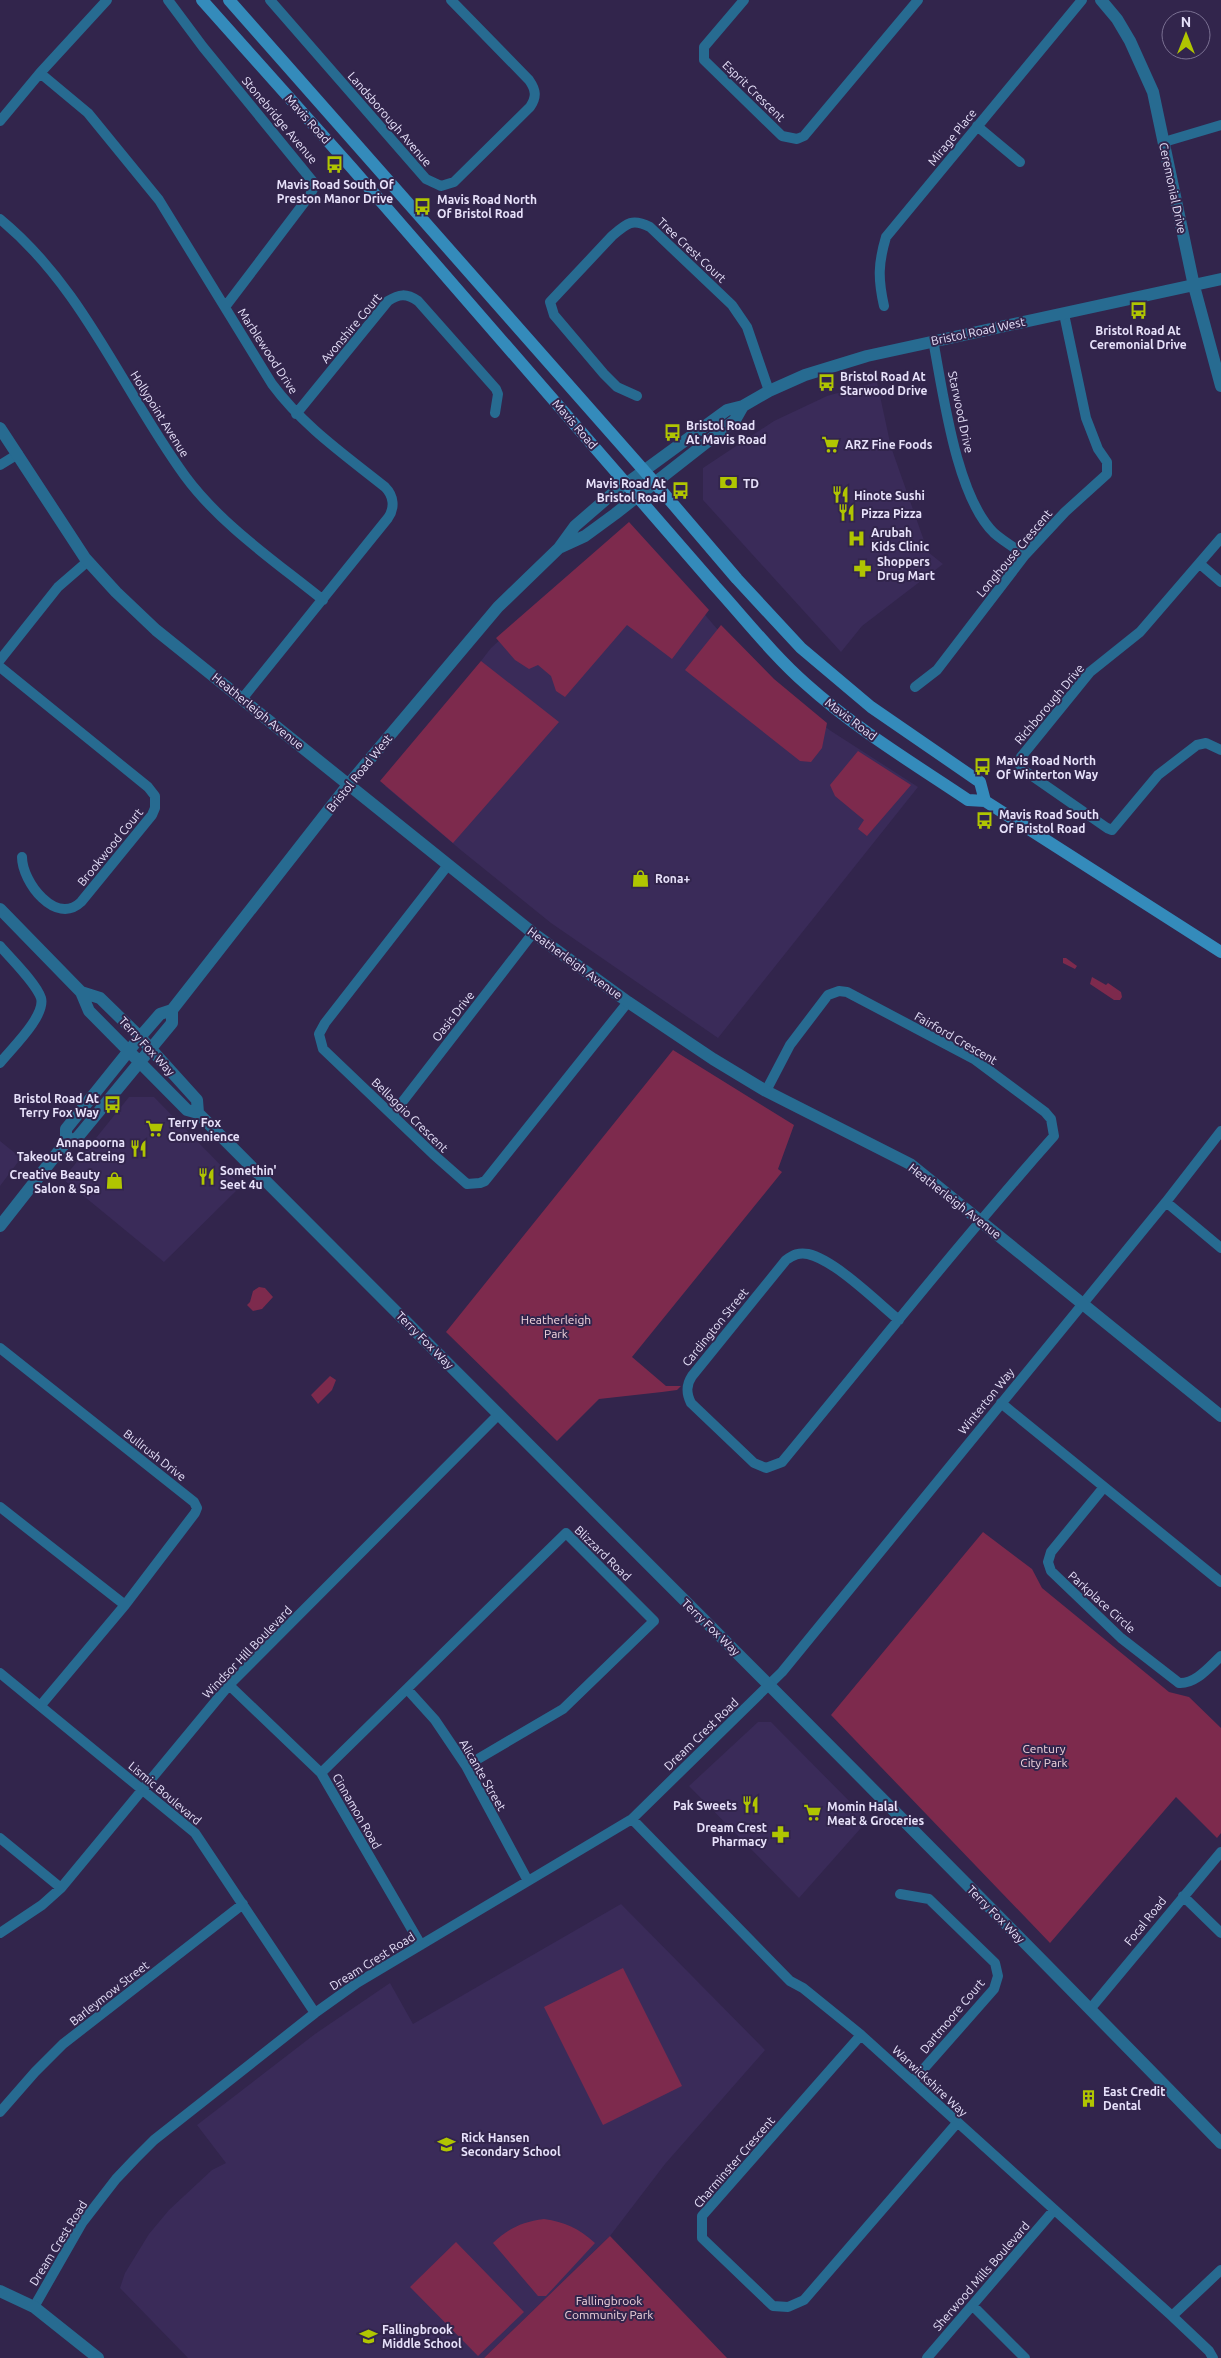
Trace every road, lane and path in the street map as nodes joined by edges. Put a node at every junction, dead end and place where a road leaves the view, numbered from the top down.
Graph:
1 (107, 0) edge
2 (168, 0) edge
3 (202, 0) edge
4 (229, 0) edge
5 (270, 0) edge
6 (451, 0) edge
7 (744, 0) edge
8 (918, 0) edge
9 (1082, 0) edge
10 (1101, 0) edge
11 (40, 73) junction
12 (0, 121) edge
13 (1221, 125) edge
14 (977, 126) junction
15 (1164, 142) junction
16 (1020, 162) dead end
17 (0, 219) edge
18 (1221, 279) edge
19 (1194, 286) junction
20 (884, 306) dead end
21 (225, 307) junction
22 (1064, 314) junction
23 (933, 340) junction
24 (1221, 386) edge
25 (769, 391) junction
26 (637, 396) dead end
27 (743, 406) junction
28 (495, 413) dead end
29 (296, 414) junction
30 (0, 428) edge
31 (18, 454) junction
32 (0, 465) edge
33 (643, 470) junction
34 (626, 483) junction
35 (655, 483) junction
36 (637, 496) junction
37 (1221, 538) edge
38 (559, 548) junction
39 (1025, 555) junction
40 (88, 561) junction
41 (1200, 564) junction
42 (1221, 582) edge
43 (323, 600) junction
44 (0, 660) edge
45 (0, 666) edge
46 (915, 687) dead end
47 (242, 699) junction
48 (1221, 750) edge
49 (348, 785) junction
50 (985, 801) junction
51 (22, 857) dead end
52 (448, 865) junction
53 (0, 910) edge
54 (533, 933) junction
55 (0, 946) edge
56 (1221, 952) edge
57 (81, 992) junction
58 (628, 1002) junction
59 (172, 1010) junction
60 (140, 1037) junction
61 (151, 1049) junction
62 (129, 1050) junction
63 (140, 1062) junction
64 (0, 1063) edge
65 (766, 1091) junction
66 (198, 1113) junction
67 (393, 1114) junction
68 (1221, 1131) edge
69 (66, 1142) junction
70 (1166, 1202) junction
71 (980, 1220) junction
72 (0, 1226) edge
73 (1221, 1248) edge
74 (1082, 1302) junction
75 (899, 1320) junction
76 (0, 1348) edge
77 (1001, 1402) junction
78 (499, 1414) junction
79 (1221, 1416) edge
80 (1104, 1487) junction
81 (0, 1507) edge
82 (1221, 1582) edge
83 (124, 1605) junction
84 (1221, 1656) edge
85 (0, 1673) edge
86 (229, 1685) junction
87 (769, 1685) junction
88 (407, 1689) junction
89 (40, 1705) junction
90 (466, 1766) junction
91 (321, 1773) junction
92 (142, 1791) junction
93 (632, 1819) junction
94 (0, 1838) edge
95 (1221, 1852) edge
96 (528, 1881) junction
97 (61, 1888) junction
98 (900, 1894) dead end
99 (1183, 1896) junction
100 (244, 1904) junction
101 (0, 1933) edge
102 (1221, 1933) edge
103 (421, 1945) junction
104 (1091, 2008) junction
105 (315, 2013) junction
106 (861, 2035) junction
107 (913, 2081) junction
108 (0, 2112) edge
109 (957, 2123) junction
110 (1221, 2143) edge
111 (1054, 2210) junction
112 (1221, 2270) edge
113 (0, 2290) edge
114 (973, 2306) junction
115 (34, 2307) junction
116 (1172, 2316) junction
117 (98, 2358) edge
118 (927, 2358) edge
119 (1025, 2358) edge
120 (1213, 2358) edge

1 - 11 street
2 - 21 street, Stonebridge Avenue
3 - 34 main road, Mavis Road
4 - 33 main road, Mavis Road
5 - 6 street, Landsborough Avenue
7 - 8 street, Esprit Crescent
9 - 14 street, Mirage Place
10 - 15 street, Ceremonial Drive
11 - 12 street
11 - 21 street, Marblewood Drive
13 - 15 street
14 - 16 street
14 - 20 street, Mirage Place
15 - 19 street, Ceremonial Drive
17 - 43 street, Hollypoint Avenue
18 - 19 street, Bristol Road West
19 - 22 street, Bristol Road West
19 - 24 street, Ceremonial Drive
21 - 29 street, Marblewood Drive
22 - 23 street, Bristol Road West
22 - 39 street, Longhouse Crescent
23 - 25 street, Bristol Road West
23 - 39 street, Starwood Drive
25 - 26 street, Tree Crest Court
25 - 27 street, Bristol Road West
27 - 33 street, Bristol Road West
27 - 35 street, Bristol Road West
28 - 29 street, Avonshire Court
29 - 43 street, Marblewood Drive
30 - 31 street, Heatherleigh Avenue
31 - 32 street
31 - 40 street, Heatherleigh Avenue
33 - 34 street, Bristol Road West
33 - 35 main road, Mavis Road
34 - 36 main road, Mavis Road
34 - 38 street, Bristol Road West
35 - 36 street, Bristol Road West
35 - 50 main road, Mavis Road
36 - 38 street, Bristol Road West
36 - 50 main road, Mavis Road
37 - 41 street, Richborough Drive
38 - 49 street, Bristol Road West
39 - 46 street, Longhouse Crescent
40 - 44 street
40 - 47 street, Heatherleigh Avenue
41 - 42 street
41 - 48 street, Richborough Drive
43 - 47 street, Marblewood Drive
45 - 51 street, Brookwood Court
47 - 49 street, Heatherleigh Avenue
49 - 52 street, Heatherleigh Avenue
49 - 59 street, Bristol Road West
50 - 56 main road, Mavis Road
52 - 54 street, Heatherleigh Avenue
52 - 67 street, Bellaggio Crescent
53 - 57 street, Terry Fox Way
54 - 58 street, Heatherleigh Avenue
54 - 67 street, Oasis Drive
55 - 64 street
57 - 60 street, Terry Fox Way
57 - 62 street, Terry Fox Way
58 - 65 street, Heatherleigh Avenue
58 - 67 street, Bellaggio Crescent
59 - 60 street, Bristol Road West
59 - 61 street, Bristol Road West
60 - 61 street, Terry Fox Way
60 - 62 street, Bristol Road West
61 - 63 street, Bristol Road West
61 - 66 street, Terry Fox Way
62 - 63 street, Terry Fox Way
62 - 69 street, Bristol Road West
63 - 66 street, Terry Fox Way
63 - 69 street, Bristol Road West
65 - 71 street, Heatherleigh Avenue
65 - 71 street, Fairford Crescent
66 - 78 street, Terry Fox Way
68 - 70 street, Winterton Way
69 - 72 street, Bristol Road West
70 - 73 street
70 - 74 street, Winterton Way
71 - 74 street, Heatherleigh Avenue
71 - 75 street, Cardington Street
74 - 77 street, Winterton Way
74 - 79 street, Heatherleigh Avenue
75 - 75 street, Cardington Street
76 - 83 street, Bullrush Drive
77 - 80 street
77 - 87 street, Winterton Way
78 - 86 street, Windsor Hill Boulevard
78 - 87 street, Terry Fox Way
80 - 82 street
80 - 84 street, Parkplace Circle
81 - 83 street
83 - 89 street, Bullrush Drive
85 - 89 street, Lismic Boulevard
86 - 91 street, Cinnamon Road
86 - 92 street, Windsor Hill Boulevard
87 - 93 street, Dream Crest Road
87 - 104 street, Terry Fox Way
88 - 90 street, Alicante Street
88 - 90 street, Blizzard Road
88 - 91 street, Blizzard Road
89 - 92 street, Lismic Boulevard
90 - 96 street, Alicante Street
91 - 103 street, Cinnamon Road
92 - 97 street, Windsor Hill Boulevard
92 - 100 street, Lismic Boulevard
93 - 96 street, Dream Crest Road
93 - 106 street, Warwickshire Way
94 - 97 street
95 - 99 street, Focal Road
96 - 103 street, Dream Crest Road
97 - 101 street, Windsor Hill Boulevard
98 - 107 street, Dartmoore Court
99 - 102 street
99 - 104 street, Focal Road
100 - 105 street, Lismic Boulevard
100 - 108 street, Barleymow Street
103 - 105 street, Dream Crest Road
104 - 110 street, Terry Fox Way
105 - 115 street, Dream Crest Road
106 - 107 street, Warwickshire Way
106 - 109 street, Charminster Crescent
107 - 109 street, Warwickshire Way
109 - 111 street, Warwickshire Way
111 - 114 street, Sherwood Mills Boulevard
111 - 116 street, Warwickshire Way
112 - 116 street
113 - 115 street
114 - 118 street, Sherwood Mills Boulevard
114 - 119 street
115 - 117 street
116 - 120 street, Warwickshire Way

